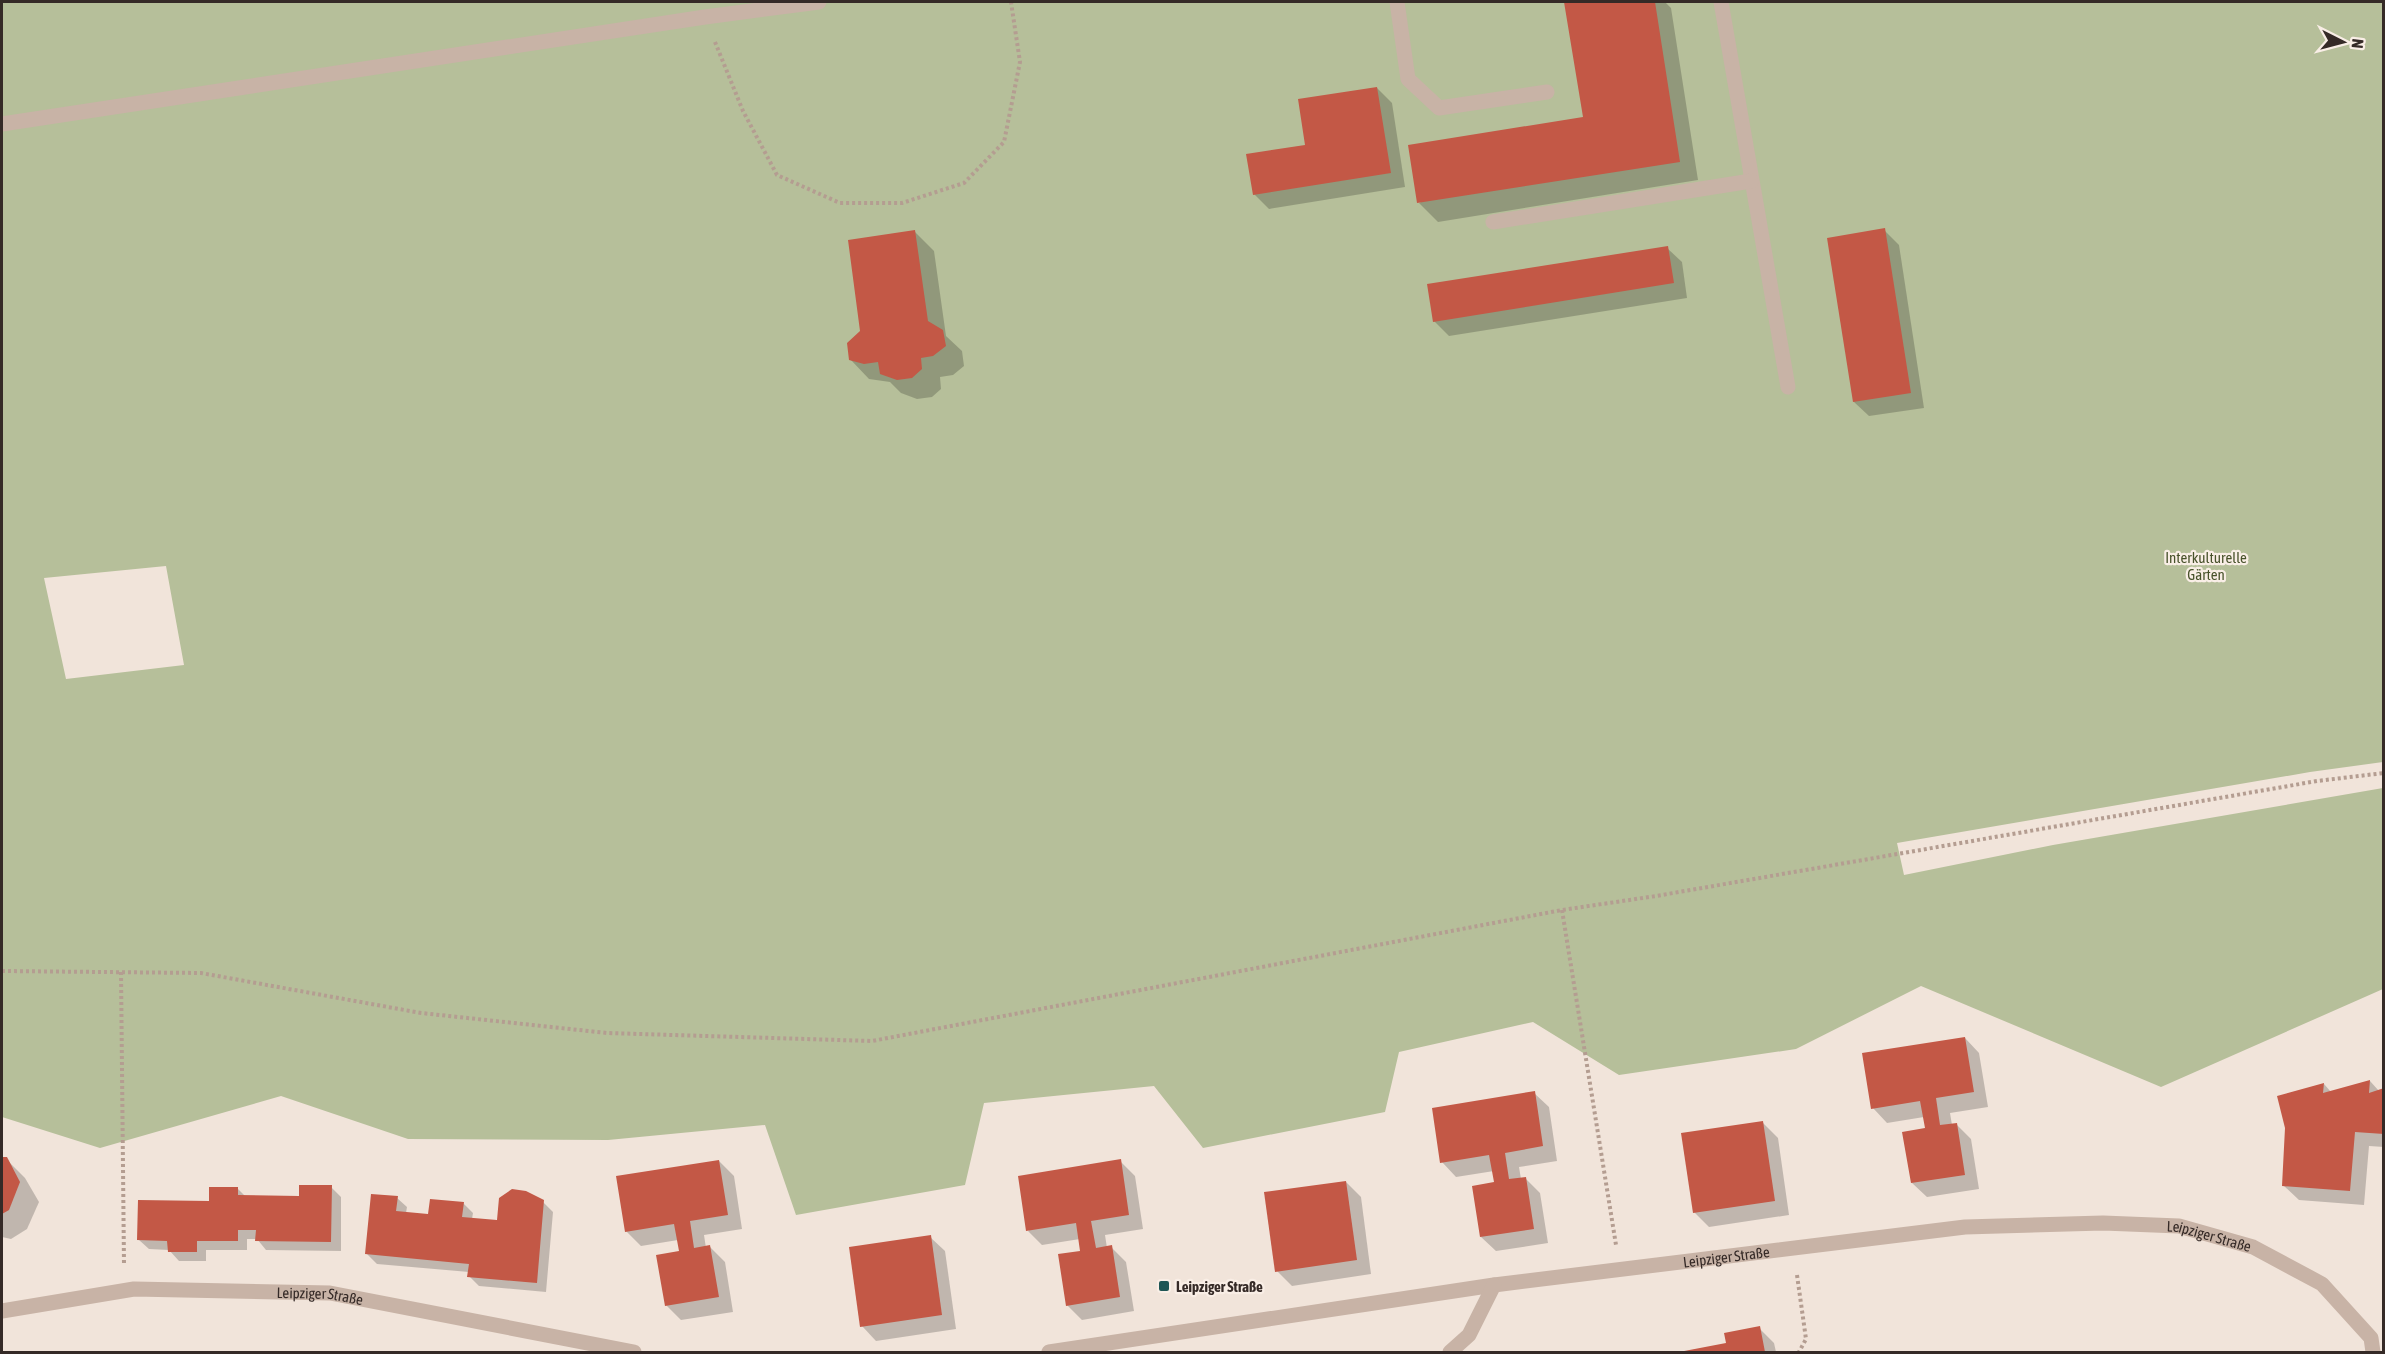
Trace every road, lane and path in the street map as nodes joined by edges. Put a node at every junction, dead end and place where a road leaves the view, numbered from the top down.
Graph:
1 (819, 2) edge
2 (1011, 2) edge
3 (1397, 2) edge
4 (1721, 2) edge
5 (704, 9) edge
6 (1547, 92) dead end
7 (2, 123) edge
8 (1751, 181) junction
9 (1494, 222) dead end
10 (1788, 387) dead end
11 (2384, 772) edge
12 (1562, 910) junction
13 (2, 971) edge
14 (121, 972) junction
15 (1793, 1248) junction
16 (1619, 1269) junction
17 (1494, 1285) junction
18 (125, 1290) junction
19 (2, 1311) edge
20 (2372, 1345) edge
21 (634, 1353) edge
22 (1049, 1353) edge
23 (1450, 1353) edge
24 (1799, 1353) edge

1 - 5 street
2 - 5 path
3 - 6 street
4 - 8 street
5 - 7 street
8 - 9 street
8 - 10 street
11 - 12 path
12 - 14 path
12 - 16 path
13 - 14 path
14 - 18 path
15 - 16 street, Leipziger Straße
15 - 20 street, Leipziger Straße
15 - 24 path
16 - 17 street, Leipziger Straße
17 - 22 street, Leipziger Straße
17 - 23 street
18 - 19 street, Leipziger Straße
18 - 21 street, Leipziger Straße

